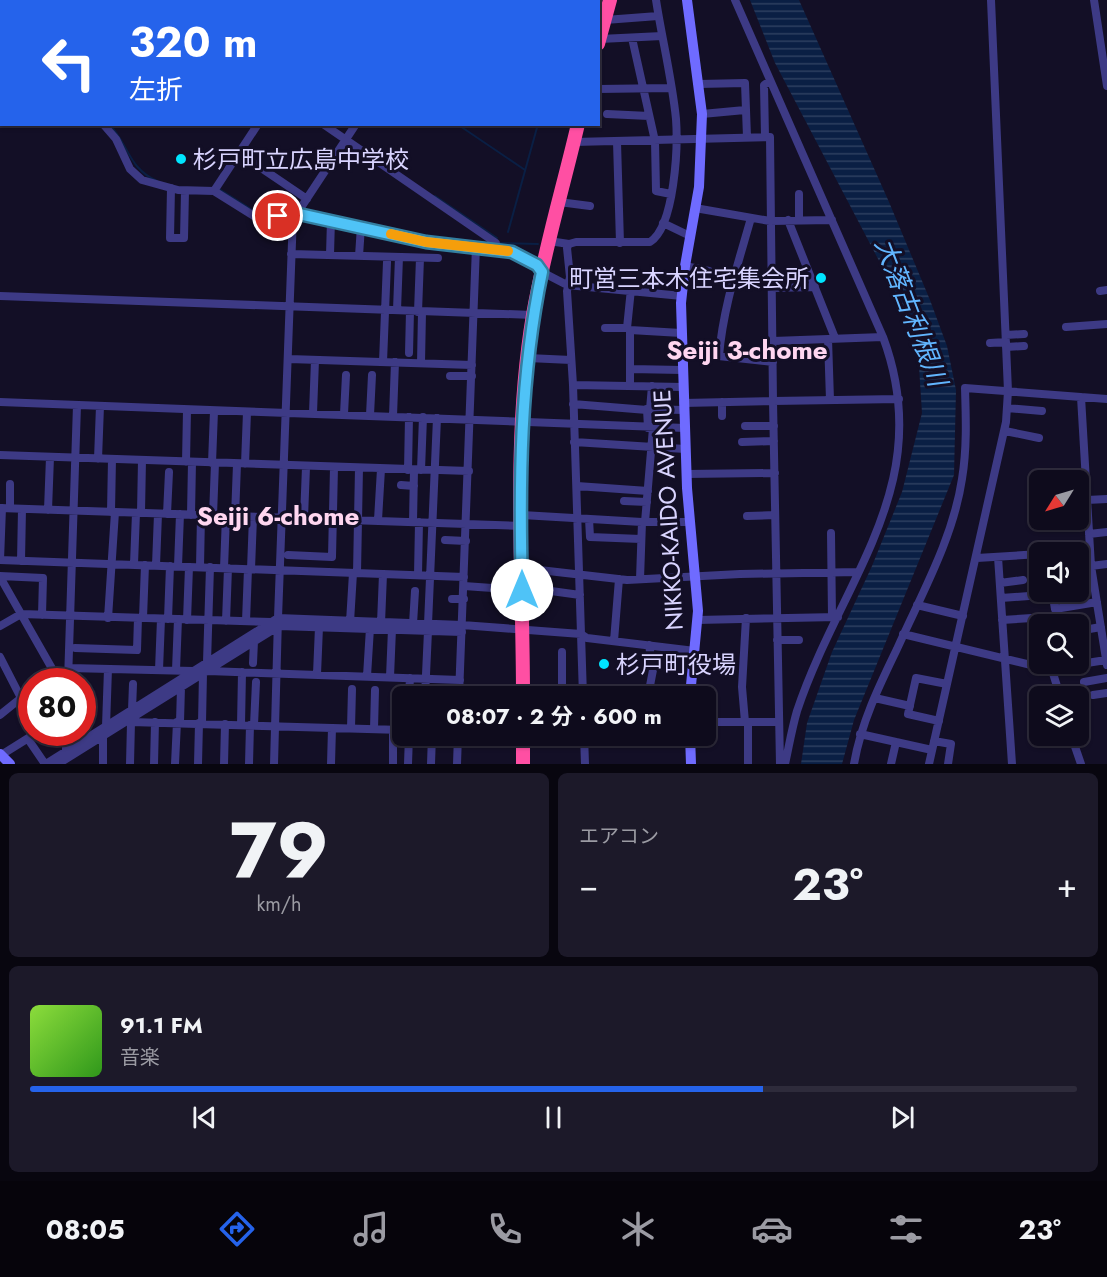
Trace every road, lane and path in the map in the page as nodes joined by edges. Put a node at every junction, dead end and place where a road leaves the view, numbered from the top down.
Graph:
1 (610, 0) edge
2 (656, 0) edge
3 (687, 0) edge
4 (735, 0) edge
5 (991, 0) edge
6 (1094, 0) edge
7 (658, 16) junction
8 (605, 20) junction
9 (662, 36) junction
10 (600, 38) edge
11 (632, 38) junction
12 (600, 42) edge
13 (1104, 42) edge
14 (770, 81) junction
15 (699, 84) junction
16 (1107, 86) edge
17 (643, 88) junction
18 (671, 88) junction
19 (600, 89) edge
20 (745, 110) junction
21 (607, 114) dead end
22 (702, 114) junction
23 (649, 116) junction
24 (105, 126) edge
25 (257, 126) edge
26 (325, 126) edge
27 (355, 126) edge
28 (578, 126) edge
29 (747, 137) junction
30 (765, 137) junction
31 (702, 139) junction
32 (346, 140) junction
33 (655, 141) junction
34 (676, 141) junction
35 (574, 142) junction
36 (617, 142) junction
37 (239, 153) junction
38 (171, 188) junction
39 (185, 190) junction
40 (214, 191) junction
41 (671, 194) junction
42 (799, 194) dead end
43 (307, 199) junction
44 (559, 202) junction
45 (590, 206) dead end
46 (695, 208) junction
47 (293, 214) junction
48 (751, 218) junction
49 (331, 219) junction
50 (788, 220) junction
51 (799, 220) junction
52 (832, 220) junction
53 (770, 221) junction
54 (663, 223) junction
55 (361, 226) junction
56 (690, 236) junction
57 (549, 241) junction
58 (620, 243) junction
59 (569, 244) junction
60 (476, 246) junction
61 (496, 249) junction
62 (291, 254) junction
63 (330, 255) junction
64 (359, 256) junction
65 (399, 257) junction
66 (420, 258) junction
67 (438, 258) dead end
68 (387, 262) dead end
69 (685, 266) junction
70 (709, 271) dead end
71 (542, 272) junction
72 (567, 285) junction
73 (815, 287) junction
74 (771, 288) junction
75 (631, 289) junction
76 (0, 296) edge
77 (682, 296) junction
78 (290, 305) junction
79 (384, 310) junction
80 (397, 310) junction
81 (417, 312) junction
82 (473, 314) junction
83 (533, 315) junction
84 (1107, 324) edge
85 (1066, 327) dead end
86 (605, 328) dead end
87 (629, 329) junction
88 (681, 333) junction
89 (1024, 334) dead end
90 (883, 337) junction
91 (832, 339) junction
92 (772, 341) junction
93 (1006, 341) junction
94 (990, 343) dead end
95 (1024, 346) dead end
96 (682, 352) junction
97 (409, 353) dead end
98 (719, 356) junction
99 (528, 358) junction
100 (289, 359) junction
101 (315, 360) junction
102 (571, 360) junction
103 (383, 362) junction
104 (395, 362) junction
105 (773, 362) junction
106 (421, 363) junction
107 (472, 365) junction
108 (630, 369) junction
109 (682, 370) junction
110 (346, 375) dead end
111 (372, 375) dead end
112 (450, 376) dead end
113 (472, 376) junction
114 (630, 385) junction
115 (573, 386) junction
116 (652, 386) junction
117 (682, 387) junction
118 (1008, 391) junction
119 (1081, 397) junction
120 (899, 399) junction
121 (1107, 399) edge
122 (830, 400) junction
123 (773, 401) junction
124 (0, 402) edge
125 (722, 402) junction
126 (573, 404) junction
127 (77, 405) junction
128 (100, 406) junction
129 (683, 407) junction
130 (1007, 408) junction
131 (649, 409) junction
132 (188, 410) junction
133 (214, 411) junction
134 (1042, 411) dead end
135 (247, 412) junction
136 (286, 412) junction
137 (313, 413) junction
138 (344, 414) junction
139 (370, 415) junction
140 (393, 416) junction
141 (722, 416) dead end
142 (409, 417) junction
143 (423, 417) junction
144 (437, 418) junction
145 (471, 419) junction
146 (523, 420) junction
147 (573, 422) junction
148 (745, 426) dead end
149 (774, 426) junction
150 (650, 428) junction
151 (684, 428) junction
152 (1005, 431) junction
153 (1040, 438) dead end
154 (774, 441) junction
155 (574, 442) junction
156 (742, 442) dead end
157 (653, 448) junction
158 (686, 449) junction
159 (0, 455) edge
160 (50, 457) junction
161 (76, 458) junction
162 (98, 459) junction
163 (112, 459) junction
164 (142, 460) junction
165 (189, 462) junction
166 (213, 463) junction
167 (241, 464) junction
168 (284, 466) junction
169 (306, 467) junction
170 (333, 467) junction
171 (359, 468) junction
172 (381, 469) junction
173 (415, 470) junction
174 (434, 470) junction
175 (1082, 470) edge
176 (469, 471) junction
177 (168, 472) dead end
178 (775, 473) junction
179 (686, 474) junction
180 (10, 484) dead end
181 (402, 485) dead end
182 (414, 486) junction
183 (577, 486) junction
184 (648, 491) junction
185 (1107, 499) edge
186 (1089, 500) edge
187 (624, 501) dead end
188 (647, 502) junction
189 (4, 508) edge
190 (22, 509) junction
191 (48, 510) junction
192 (74, 511) junction
193 (113, 512) junction
194 (138, 513) junction
195 (158, 514) junction
196 (167, 514) junction
197 (180, 514) junction
198 (190, 515) junction
199 (201, 515) junction
200 (776, 515) junction
201 (213, 516) junction
202 (226, 516) junction
203 (747, 516) dead end
204 (235, 517) junction
205 (253, 517) junction
206 (282, 518) junction
207 (304, 518) junction
208 (577, 519) junction
209 (590, 519) junction
210 (333, 520) junction
211 (358, 520) junction
212 (378, 520) junction
213 (522, 520) junction
214 (416, 522) junction
215 (644, 522) junction
216 (690, 522) junction
217 (432, 523) junction
218 (466, 524) junction
219 (1089, 530) edge
220 (1107, 532) edge
221 (831, 533) dead end
222 (1089, 534) junction
223 (641, 539) junction
224 (445, 540) dead end
225 (466, 541) junction
226 (1090, 551) joint
227 (288, 555) dead end
228 (1029, 555) edge
229 (998, 557) junction
230 (977, 558) junction
231 (0, 560) edge
232 (21, 561) junction
233 (73, 562) junction
234 (111, 564) junction
235 (134, 564) junction
236 (1107, 564) edge
237 (145, 565) junction
238 (156, 565) junction
239 (174, 566) junction
240 (1091, 566) junction
241 (189, 567) junction
242 (200, 567) junction
243 (210, 567) junction
244 (226, 568) junction
245 (522, 568) junction
246 (250, 569) junction
247 (280, 570) junction
248 (858, 572) junction
249 (355, 573) junction
250 (580, 573) junction
251 (776, 573) junction
252 (831, 573) junction
253 (383, 574) junction
254 (418, 575) junction
255 (430, 575) junction
256 (694, 576) junction
257 (0, 577) edge
258 (464, 577) junction
259 (619, 579) junction
260 (640, 579) junction
261 (1104, 579) dead end
262 (1023, 580) dead end
263 (1093, 580) junction
264 (1089, 581) edge
265 (1000, 583) junction
266 (464, 586) junction
267 (522, 588) junction
268 (415, 591) dead end
269 (580, 595) junction
270 (1029, 596) dead end
271 (1001, 598) junction
272 (452, 599) dead end
273 (464, 599) junction
274 (1054, 602) edge
275 (1097, 603) junction
276 (917, 605) junction
277 (21, 614) junction
278 (42, 615) junction
279 (963, 616) junction
280 (71, 617) junction
281 (777, 617) junction
282 (835, 617) junction
283 (108, 618) junction
284 (141, 618) junction
285 (746, 618) junction
286 (1029, 618) edge
287 (164, 619) junction
288 (182, 620) junction
289 (208, 620) junction
290 (697, 620) junction
291 (1002, 620) junction
292 (226, 621) junction
293 (246, 621) junction
294 (350, 621) junction
295 (276, 622) junction
296 (381, 623) junction
297 (413, 624) junction
298 (0, 626) edge
299 (319, 627) junction
300 (1101, 627) junction
301 (369, 628) junction
302 (428, 628) junction
303 (392, 629) junction
304 (462, 629) junction
305 (523, 629) junction
306 (1089, 629) edge
307 (581, 634) junction
308 (903, 634) junction
309 (1105, 638) edge
310 (777, 640) junction
311 (799, 640) dead end
312 (254, 641) junction
313 (614, 641) junction
314 (650, 645) junction
315 (956, 647) junction
316 (75, 648) dead end
317 (695, 651) junction
318 (562, 652) dead end
319 (0, 657) edge
320 (1005, 658) junction
321 (1106, 658) edge
322 (1089, 662) edge
323 (253, 663) dead end
324 (52, 668) edge
325 (69, 668) edge
326 (96, 669) edge
327 (108, 669) junction
328 (206, 669) junction
329 (159, 670) junction
330 (176, 670) junction
331 (194, 671) junction
332 (242, 672) junction
333 (278, 673) junction
334 (317, 674) junction
335 (367, 676) junction
336 (390, 677) junction
337 (410, 678) junction
338 (1107, 678) edge
339 (426, 679) junction
340 (460, 680) junction
341 (256, 682) dead end
342 (1084, 682) dead end
343 (133, 684) dead end
344 (947, 684) junction
345 (410, 686) edge
346 (426, 686) edge
347 (460, 686) edge
348 (523, 686) edge
349 (562, 686) edge
350 (583, 686) edge
351 (650, 686) edge
352 (691, 686) edge
353 (1056, 686) edge
354 (182, 687) junction
355 (352, 689) dead end
356 (375, 690) dead end
357 (18, 692) edge
358 (1107, 693) edge
359 (1093, 695) dead end
360 (874, 698) junction
361 (18, 700) edge
362 (910, 706) junction
363 (0, 715) edge
364 (131, 717) junction
365 (939, 721) junction
366 (155, 722) junction
367 (179, 722) junction
368 (716, 722) edge
369 (746, 722) junction
370 (778, 722) junction
371 (201, 723) junction
372 (225, 724) junction
373 (241, 725) junction
374 (252, 725) junction
375 (106, 726) junction
376 (275, 726) junction
377 (332, 728) junction
378 (351, 728) junction
379 (374, 729) junction
380 (392, 730) edge
381 (860, 734) junction
382 (104, 735) junction
383 (896, 742) junction
384 (18, 745) edge
385 (33, 746) edge
386 (66, 746) edge
387 (396, 746) edge
388 (408, 746) edge
389 (432, 746) edge
390 (458, 746) edge
391 (523, 746) edge
392 (584, 746) edge
393 (690, 746) edge
394 (933, 746) junction
395 (1075, 746) edge
396 (66, 751) junction
397 (1, 754) edge
398 (10, 764) edge
399 (46, 764) edge
400 (58, 764) edge
401 (103, 764) edge
402 (130, 764) edge
403 (154, 764) edge
404 (175, 764) edge
405 (198, 764) edge
406 (224, 764) edge
407 (249, 764) edge
408 (274, 764) edge
409 (331, 764) edge
410 (393, 764) edge
411 (408, 764) edge
412 (431, 764) edge
413 (457, 764) edge
414 (523, 764) edge
415 (585, 764) edge
416 (691, 764) edge
417 (748, 764) edge
418 (780, 764) edge
419 (785, 764) edge
420 (854, 764) edge
421 (891, 764) edge
422 (929, 764) edge
423 (948, 764) edge
424 (1012, 764) edge
425 (1082, 764) edge

1 - 8 highway
2 - 7 street
3 - 15 main road, NIKKO-KAIDO AVENUE
4 - 14 street
5 - 93 street
6 - 13 street
7 - 8 street
7 - 9 street
8 - 10 highway
9 - 11 street
9 - 18 street
11 - 12 street
11 - 17 street
13 - 16 street
14 - 30 street
14 - 52 street
15 - 20 street
15 - 22 main road, NIKKO-KAIDO AVENUE
17 - 18 street
17 - 19 street
17 - 23 street
18 - 34 street
20 - 22 street
20 - 29 street
21 - 23 street
22 - 31 main road, NIKKO-KAIDO AVENUE
23 - 33 street
24 - 38 street
25 - 37 street
26 - 32 street
27 - 32 street
28 - 35 highway
29 - 30 street
29 - 31 street
30 - 53 street
31 - 34 street
31 - 46 main road, NIKKO-KAIDO AVENUE
32 - 43 street
32 - 61 street
33 - 34 street
33 - 36 street
33 - 41 street
34 - 41 street
35 - 36 street
35 - 44 highway
36 - 58 street
37 - 40 street
37 - 43 street
38 - 39 street
38 - 39 street
39 - 40 street
40 - 47 street
41 - 54 street
42 - 51 street
43 - 47 street
44 - 45 street
44 - 57 highway
46 - 48 street
46 - 56 main road, NIKKO-KAIDO AVENUE
47 - 49 street
47 - 62 street
48 - 53 street
48 - 98 street
49 - 55 street
49 - 63 street
50 - 51 street
50 - 53 street
50 - 73 street
51 - 52 street
52 - 90 street
53 - 74 street
54 - 56 street
54 - 58 street
55 - 60 street
55 - 64 street
56 - 69 main road, NIKKO-KAIDO AVENUE
57 - 59 street
57 - 71 highway
58 - 59 street
59 - 72 street
60 - 61 street
60 - 82 street
61 - 71 street
62 - 63 street
62 - 78 street
63 - 64 street
64 - 65 street
65 - 66 street
65 - 80 street
66 - 67 street
66 - 81 street
68 - 79 street
69 - 70 street
69 - 77 main road, NIKKO-KAIDO AVENUE
71 - 72 street
71 - 83 highway
72 - 75 street
72 - 102 street
73 - 74 street
73 - 91 street
74 - 92 street
75 - 77 street
75 - 87 street
76 - 78 street
77 - 88 main road, NIKKO-KAIDO AVENUE
78 - 79 street
78 - 100 street
79 - 80 street
79 - 103 street
80 - 81 street
81 - 82 street
81 - 97 street
81 - 106 street
82 - 83 street
82 - 107 street
83 - 99 highway
84 - 85 street
86 - 87 street
87 - 88 street
87 - 108 street
88 - 96 main road, NIKKO-KAIDO AVENUE
89 - 93 street
90 - 91 street
90 - 120 street
91 - 92 street
91 - 122 street
92 - 105 street
93 - 94 street
93 - 95 street
93 - 118 street
96 - 98 street
96 - 109 main road, NIKKO-KAIDO AVENUE
98 - 105 street
99 - 102 street
99 - 146 highway
100 - 101 street
100 - 136 street
101 - 103 street
101 - 137 street
102 - 115 street
103 - 104 street
104 - 106 street
104 - 140 street
105 - 123 street
106 - 107 street
107 - 113 street
108 - 109 street
108 - 114 street
109 - 117 main road, NIKKO-KAIDO AVENUE
110 - 138 street
111 - 139 street
112 - 113 street
113 - 145 street
114 - 115 street
114 - 116 street
115 - 126 street
116 - 117 street
116 - 131 street
117 - 129 main road, NIKKO-KAIDO AVENUE
118 - 119 street
118 - 130 street
118 - 276 street
119 - 121 street
119 - 175 street
120 - 122 street
120 - 248 street
122 - 123 street
123 - 125 street
123 - 149 street
124 - 127 street
125 - 129 street
125 - 141 street
126 - 131 street
126 - 147 street
127 - 128 street
127 - 161 street
128 - 132 street
128 - 162 street
129 - 131 street
129 - 151 main road, NIKKO-KAIDO AVENUE
130 - 134 street
130 - 152 street
131 - 150 street
132 - 133 street
132 - 165 street
133 - 135 street
133 - 166 street
135 - 136 street
135 - 167 street
136 - 137 street
136 - 168 street
137 - 138 street
138 - 139 street
139 - 140 street
140 - 142 street
142 - 143 street
142 - 173 street
143 - 144 street
143 - 173 street
144 - 145 street
144 - 174 street
145 - 146 street
145 - 176 street
146 - 147 street
146 - 213 highway
147 - 150 street
147 - 155 street
148 - 149 street
149 - 154 street
150 - 151 street
150 - 157 street
151 - 158 main road, NIKKO-KAIDO AVENUE
152 - 153 street
152 - 230 street
154 - 156 street
154 - 178 street
155 - 157 street
155 - 183 street
157 - 158 street
157 - 184 street
158 - 179 main road, NIKKO-KAIDO AVENUE
159 - 160 street
160 - 161 street
160 - 191 street
161 - 162 street
161 - 192 street
162 - 163 street
163 - 164 street
163 - 193 street
164 - 165 street
164 - 194 street
165 - 166 street
165 - 198 street
166 - 167 street
166 - 201 street
167 - 168 street
167 - 204 street
168 - 169 street
168 - 206 street
169 - 170 street
169 - 207 street
170 - 171 street
170 - 210 street
171 - 172 street
171 - 211 street
172 - 173 street
172 - 212 street
173 - 174 street
173 - 182 street
174 - 176 street
174 - 217 street
176 - 218 street
177 - 196 street
178 - 179 street
178 - 200 street
179 - 216 main road, NIKKO-KAIDO AVENUE
180 - 189 street
181 - 182 street
182 - 214 street
183 - 184 street
183 - 208 street
184 - 188 street
185 - 186 street
187 - 188 street
188 - 215 street
189 - 190 street
189 - 231 street
190 - 191 street
190 - 232 street
191 - 192 street
192 - 193 street
192 - 233 street
193 - 194 street
193 - 234 street
194 - 195 street
194 - 235 street
195 - 196 street
195 - 238 street
196 - 197 street
197 - 198 street
197 - 239 street
198 - 199 street
199 - 201 street
199 - 242 street
200 - 203 street
200 - 251 street
201 - 202 street
202 - 204 street
202 - 244 street
204 - 205 street
205 - 206 street
205 - 246 street
206 - 207 street
206 - 247 street
207 - 210 street
208 - 209 street
208 - 213 street
208 - 250 street
209 - 215 street
209 - 223 street
210 - 211 street
210 - 227 street
211 - 212 street
211 - 249 street
212 - 214 street
213 - 218 street
213 - 245 highway
214 - 217 street
214 - 254 street
215 - 216 street
215 - 223 street
216 - 256 main road, NIKKO-KAIDO AVENUE
217 - 218 street
217 - 255 street
218 - 225 street
219 - 222 street
220 - 222 street
221 - 252 street
222 - 226 street
223 - 260 street
224 - 225 street
225 - 258 street
226 - 240 street
228 - 229 street
229 - 230 street
229 - 265 street
230 - 279 street
231 - 232 street
232 - 233 street
233 - 234 street
233 - 280 street
234 - 235 street
234 - 283 street
235 - 237 street
236 - 240 street
237 - 238 street
237 - 284 street
238 - 239 street
239 - 241 street
239 - 287 street
240 - 263 street
241 - 242 street
241 - 288 street
242 - 243 street
243 - 244 street
243 - 289 street
244 - 246 street
244 - 292 street
245 - 250 street
245 - 267 highway
246 - 247 street
246 - 293 street
247 - 249 street
247 - 295 street
248 - 252 street
248 - 282 street
249 - 253 street
249 - 294 street
250 - 259 street
250 - 269 street
251 - 252 street
251 - 256 street
251 - 281 street
252 - 282 street
253 - 254 street
253 - 296 street
254 - 255 street
255 - 258 street
255 - 302 street
256 - 260 street
256 - 290 main road, NIKKO-KAIDO AVENUE
257 - 277 street
257 - 278 street
258 - 266 street
259 - 260 street
259 - 313 street
261 - 263 street
262 - 265 street
263 - 264 street
263 - 275 street
265 - 271 street
266 - 267 street
266 - 273 street
267 - 269 street
267 - 305 highway
268 - 297 street
269 - 307 street
270 - 271 street
271 - 291 street
272 - 273 street
273 - 304 street
274 - 275 street
275 - 300 street
276 - 279 street
276 - 308 street
277 - 278 street
277 - 298 street
277 - 324 street
278 - 280 street
279 - 315 street
280 - 283 street
280 - 325 street
281 - 282 street
281 - 285 street
281 - 310 street
282 - 419 street
283 - 284 street
284 - 287 street
284 - 316 street
285 - 290 street
285 - 369 street
286 - 291 street
287 - 288 street
287 - 329 street
288 - 289 street
288 - 330 street
289 - 292 street
289 - 328 street
290 - 317 main road, NIKKO-KAIDO AVENUE
291 - 320 street
292 - 293 street
293 - 295 street
294 - 295 street
294 - 296 street
295 - 299 street
295 - 312 street
295 - 328 street
295 - 333 street
296 - 297 street
297 - 302 street
299 - 301 street
299 - 334 street
300 - 306 street
300 - 309 street
301 - 303 street
301 - 335 street
302 - 303 street
302 - 304 street
302 - 339 street
303 - 336 street
304 - 305 street
304 - 340 street
305 - 307 street
305 - 348 highway
307 - 313 street
307 - 350 street
308 - 315 street
308 - 360 street
309 - 321 street
310 - 311 street
310 - 370 street
312 - 323 street
312 - 328 street
313 - 314 street
314 - 317 street
314 - 351 street
315 - 320 street
315 - 344 street
317 - 352 main road, NIKKO-KAIDO AVENUE
318 - 349 street
319 - 357 street
320 - 353 street
320 - 424 street
321 - 322 street
326 - 327 street
327 - 329 street
327 - 375 street
328 - 331 street
328 - 332 street
328 - 354 street
328 - 371 street
329 - 330 street
330 - 331 street
331 - 364 street
332 - 333 street
332 - 373 street
333 - 334 street
333 - 376 street
334 - 335 street
335 - 336 street
336 - 337 street
337 - 339 street
337 - 345 street
338 - 342 street
339 - 340 street
339 - 346 street
340 - 347 street
341 - 374 street
343 - 364 street
344 - 362 street
344 - 365 street
354 - 364 street
354 - 367 street
355 - 378 street
356 - 379 street
358 - 359 street
360 - 362 street
360 - 381 street
361 - 363 street
362 - 365 street
364 - 366 street
364 - 375 street
364 - 382 street
364 - 402 street
365 - 394 street
366 - 367 street
366 - 403 street
367 - 371 street
367 - 404 street
368 - 369 street
369 - 370 street
369 - 417 street
370 - 418 street
371 - 372 street
371 - 405 street
372 - 373 street
372 - 406 street
373 - 374 street
374 - 376 street
374 - 407 street
375 - 396 street
376 - 377 street
376 - 408 street
377 - 378 street
377 - 409 street
378 - 379 street
379 - 380 street
381 - 383 street
381 - 420 street
382 - 400 street
382 - 401 street
383 - 394 street
383 - 421 street
384 - 397 street
385 - 399 street
386 - 396 street
387 - 410 street
388 - 411 street
389 - 412 street
390 - 413 street
391 - 414 highway
392 - 415 street
393 - 416 main road
394 - 422 street
394 - 423 street
395 - 425 street
396 - 399 street
397 - 398 main road

